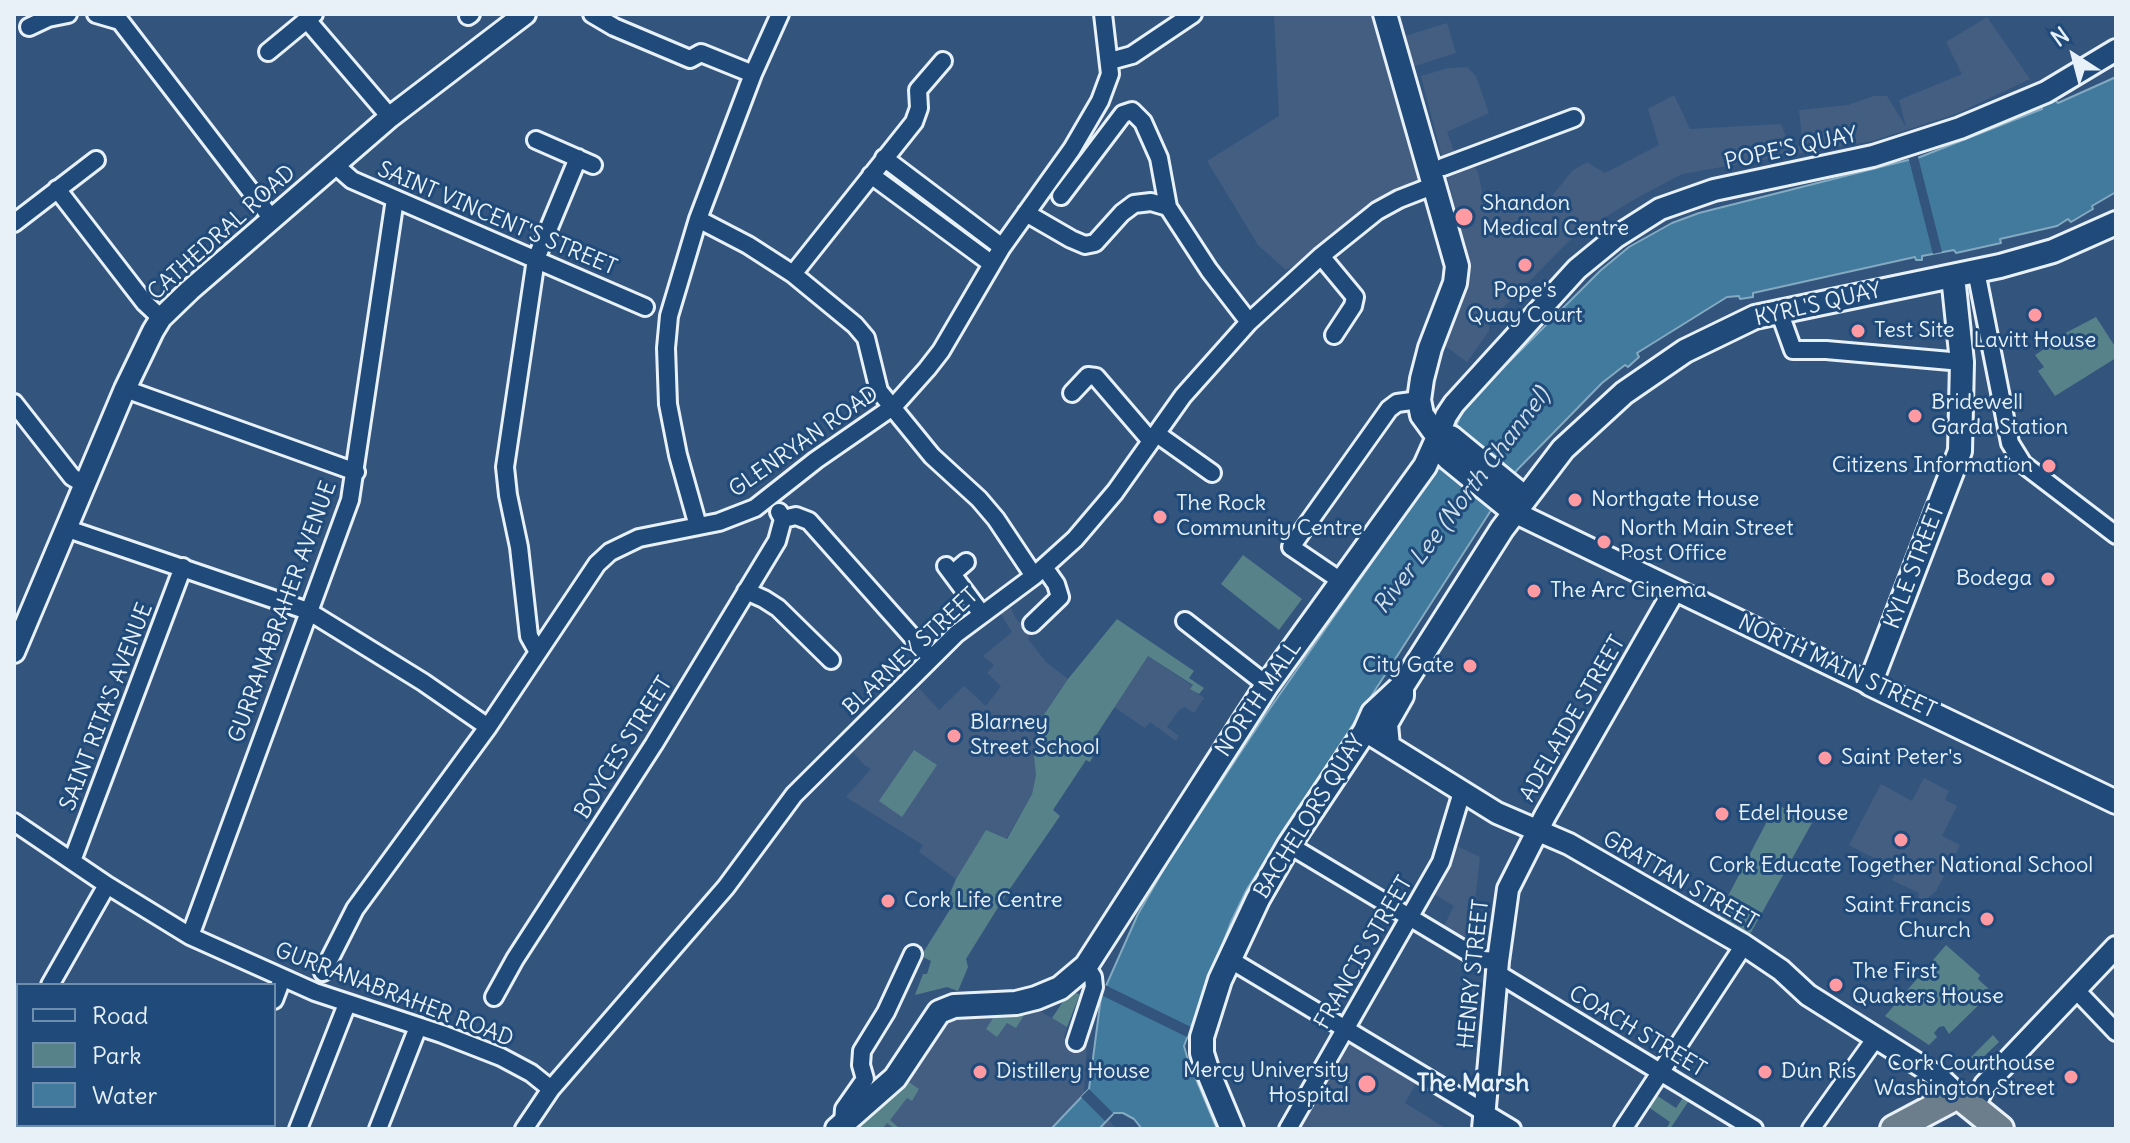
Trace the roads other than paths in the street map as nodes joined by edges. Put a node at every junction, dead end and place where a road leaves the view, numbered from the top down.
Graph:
1 (68, 14) edge
2 (96, 14) edge
3 (525, 14) edge
4 (592, 14) edge
5 (780, 14) edge
6 (1103, 14) edge
7 (1193, 14) edge
8 (1388, 15) edge
9 (120, 17) edge
10 (311, 17) edge
11 (29, 27) dead end
12 (2116, 50) edge
13 (268, 52) dead end
14 (943, 61) dead end
15 (1110, 61) junction
16 (753, 74) junction
17 (390, 117) junction
18 (1574, 118) dead end
19 (536, 140) dead end
20 (884, 158) junction
21 (96, 160) dead end
22 (335, 165) junction
23 (871, 175) junction
24 (1439, 176) junction
25 (57, 189) junction
26 (1061, 196) dead end
27 (395, 199) junction
28 (1168, 207) junction
29 (1026, 213) junction
30 (272, 219) junction
31 (698, 219) junction
32 (14, 223) edge
33 (2114, 229) edge
34 (1002, 247) junction
35 (1321, 256) junction
36 (536, 259) junction
37 (992, 264) junction
38 (1976, 271) junction
39 (793, 274) junction
40 (1953, 276) junction
41 (645, 307) dead end
42 (1779, 311) junction
43 (161, 318) junction
44 (1249, 322) junction
45 (1334, 335) dead end
46 (1962, 362) junction
47 (125, 389) junction
48 (1072, 393) dead end
49 (1419, 400) junction
50 (14, 403) edge
51 (894, 406) junction
52 (1154, 437) junction
53 (1444, 443) junction
54 (356, 472) junction
55 (1212, 473) dead end
56 (84, 484) junction
57 (770, 498) junction
58 (1511, 499) junction
59 (783, 519) junction
60 (698, 526) junction
61 (65, 528) junction
62 (2116, 535) edge
63 (966, 562) dead end
64 (183, 567) junction
65 (1039, 572) junction
66 (1341, 581) junction
67 (746, 591) junction
68 (1674, 591) junction
69 (308, 611) junction
70 (981, 613) junction
71 (1185, 621) dead end
72 (1032, 624) dead end
73 (16, 642) edge
74 (538, 652) junction
75 (931, 658) junction
76 (831, 660) dead end
77 (1870, 684) junction
78 (1267, 685) junction
79 (1403, 685) junction
80 (488, 727) junction
81 (1365, 731) junction
82 (1389, 746) junction
83 (1462, 792) junction
84 (2116, 802) edge
85 (14, 822) edge
86 (1537, 830) junction
87 (1289, 845) junction
88 (72, 861) junction
89 (107, 885) junction
90 (1409, 919) junction
91 (190, 936) junction
92 (1744, 945) junction
93 (2116, 947) edge
94 (913, 954) dead end
95 (1229, 959) junction
96 (1086, 966) junction
97 (1497, 967) junction
98 (323, 972) dead end
99 (282, 979) junction
100 (51, 983) edge
101 (2075, 989) junction
102 (276, 995) edge
103 (494, 997) dead end
104 (347, 1004) junction
105 (425, 1029) junction
106 (1345, 1029) junction
107 (2116, 1032) edge
108 (1875, 1039) junction
109 (1076, 1042) dead end
110 (1660, 1071) junction
111 (551, 1089) junction
112 (1966, 1101) junction
113 (1484, 1121) edge
114 (840, 1126) edge
115 (298, 1129) edge
116 (378, 1129) edge
117 (524, 1129) edge
118 (1232, 1129) edge
119 (1288, 1129) edge
120 (1512, 1129) edge
121 (1623, 1129) edge
122 (1754, 1129) edge
123 (1811, 1129) edge
124 (1894, 1129) edge
125 (1919, 1129) edge
126 (2000, 1129) edge

1 - 11 street
2 - 9 street
3 - 17 street, CATHEDRAL ROAD
4 - 16 street
5 - 16 street
6 - 15 street
7 - 15 street
8 - 24 main road
9 - 30 street
10 - 13 street
10 - 17 street
12 - 53 street, POPE'S QUAY
14 - 20 street
15 - 29 street, GLENRYAN ROAD
16 - 31 street
17 - 22 street, CATHEDRAL ROAD
18 - 24 street, BLARNEY STREET
19 - 36 street
20 - 23 street
20 - 34 street
21 - 25 street
22 - 27 street, SAINT VINCENT'S STREET
22 - 30 street, CATHEDRAL ROAD
23 - 37 street
23 - 39 street
24 - 35 street, BLARNEY STREET
24 - 49 main road
25 - 32 street
25 - 43 street
26 - 28 street
27 - 36 street, SAINT VINCENT'S STREET
27 - 54 street, GURRANABRAHER AVENUE
28 - 29 street
28 - 44 street
29 - 34 street, GLENRYAN ROAD
30 - 43 street, CATHEDRAL ROAD
31 - 39 street
31 - 60 street
33 - 38 main road, KYRL'S QUAY
34 - 37 street, GLENRYAN ROAD
35 - 44 street, BLARNEY STREET
35 - 45 street
36 - 41 street, SAINT VINCENT'S STREET
36 - 74 street
37 - 51 street, GLENRYAN ROAD
38 - 40 main road, KYRL'S QUAY
38 - 62 street
39 - 51 street
40 - 42 main road, KYRL'S QUAY
40 - 46 main road, KYLE STREET
42 - 46 street
42 - 58 main road, KYRL'S QUAY
43 - 47 street, CATHEDRAL ROAD
44 - 52 street, BLARNEY STREET
46 - 77 main road, KYLE STREET
47 - 54 street
47 - 56 street, CATHEDRAL ROAD
48 - 52 street
49 - 53 main road
49 - 66 street
50 - 56 street
51 - 57 street, GLENRYAN ROAD
51 - 65 street
52 - 55 street
52 - 65 street, BLARNEY STREET
53 - 58 main road
53 - 66 main road, NORTH MALL
54 - 69 street, GURRANABRAHER AVENUE
56 - 61 street, CATHEDRAL ROAD
57 - 59 street
57 - 60 street, GLENRYAN ROAD
58 - 68 street, NORTH MAIN STREET
58 - 79 main road, BACHELORS QUAY
59 - 67 street, BOYCES STREET
59 - 75 street
60 - 74 street, GLENRYAN ROAD
61 - 64 street
61 - 73 street, CATHEDRAL ROAD
63 - 70 street
64 - 69 street
64 - 88 street, SAINT RITA'S AVENUE
65 - 70 street, BLARNEY STREET
65 - 72 street
66 - 78 main road, NORTH MALL
67 - 76 street
67 - 103 street, BOYCES STREET
68 - 77 street, NORTH MAIN STREET
68 - 86 street, ADELAIDE STREET
69 - 80 street
69 - 91 street, GURRANABRAHER AVENUE
70 - 75 street, BLARNEY STREET
71 - 78 street
74 - 80 street, GLENRYAN ROAD
75 - 111 street, BLARNEY STREET
77 - 84 main road, NORTH MAIN STREET
78 - 96 main road, NORTH MALL
79 - 81 main road, BACHELORS QUAY
79 - 82 street, BACHELORS QUAY
80 - 98 street, GLENRYAN ROAD
81 - 82 street, GRATTAN STREET
81 - 87 main road, BACHELORS QUAY
82 - 83 street, GRATTAN STREET
83 - 86 street, GRATTAN STREET
83 - 90 street, FRANCIS STREET
85 - 88 street, GURRANABRAHER ROAD
86 - 92 street, GRATTAN STREET
86 - 97 street, HENRY STREET
87 - 90 street, COACH STREET
87 - 95 main road, BACHELORS QUAY
88 - 89 street, GURRANABRAHER ROAD
89 - 91 street, GURRANABRAHER ROAD
89 - 100 street
90 - 97 street, COACH STREET
90 - 106 street, FRANCIS STREET
91 - 99 street, GURRANABRAHER ROAD
92 - 108 street, GRATTAN STREET
92 - 110 street
93 - 101 street
94 - 114 street
95 - 106 street
95 - 118 main road, BACHELORS QUAY
96 - 109 street
96 - 114 main road, NORTH MALL
97 - 110 street, COACH STREET
97 - 113 street, HENRY STREET
99 - 102 street
99 - 104 street, GURRANABRAHER ROAD
101 - 107 street
101 - 112 street
104 - 105 street, GURRANABRAHER ROAD
104 - 115 street
105 - 111 street, GURRANABRAHER ROAD
105 - 116 street
106 - 113 street
106 - 119 street, FRANCIS STREET
108 - 112 street, GRATTAN STREET
108 - 123 street
110 - 121 street
110 - 122 street, COACH STREET
111 - 117 street, BLARNEY STREET
112 - 124 highway
112 - 125 highway
112 - 126 highway
113 - 120 street

